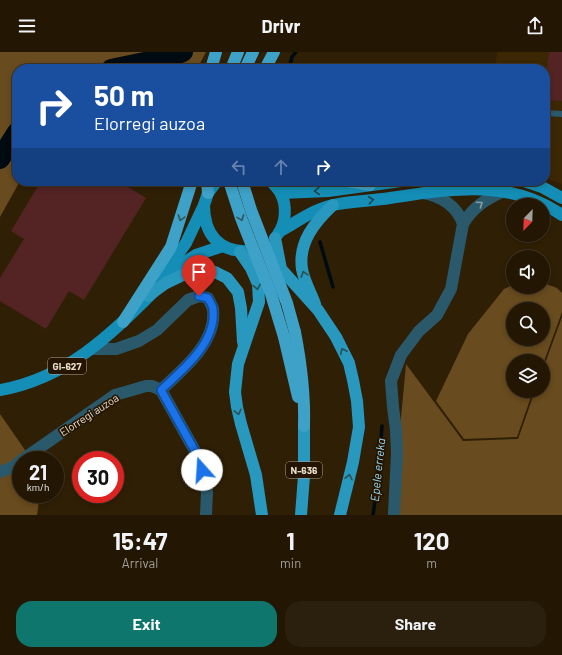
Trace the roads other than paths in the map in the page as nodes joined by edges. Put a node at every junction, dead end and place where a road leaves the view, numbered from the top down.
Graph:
1 (216, 52) edge
2 (238, 52) edge
3 (253, 52) edge
4 (274, 52) edge
5 (212, 64) edge
6 (233, 64) edge
7 (247, 64) edge
8 (267, 64) edge
9 (552, 113) edge
10 (562, 114) edge
11 (190, 186) edge
12 (231, 186) edge
13 (244, 186) edge
14 (275, 186) edge
15 (363, 186) edge
16 (539, 186) edge
17 (207, 187) edge
18 (504, 191) junction
19 (281, 193) junction
20 (423, 193) junction
21 (562, 198) edge
22 (204, 205) junction
23 (333, 205) junction
24 (562, 215) edge
25 (463, 224) junction
26 (278, 235) junction
27 (223, 246) junction
28 (240, 252) junction
29 (148, 296) junction
30 (318, 310) junction
31 (123, 322) junction
32 (243, 346) junction
33 (92, 349) junction
34 (0, 390) edge
35 (161, 390) junction
36 (304, 426) junction
37 (36, 451) edge
38 (12, 467) edge
39 (0, 472) edge
40 (394, 514) edge
41 (206, 515) edge
42 (262, 515) edge
43 (301, 515) edge
44 (340, 515) edge

1 - 5 highway
2 - 6 highway
3 - 7 highway
4 - 8 highway
9 - 10 lane
11 -> 31 highway
12 -> 36 highway, bridge
13 - 36 highway, bridge
14 - 19 main road
15 -> 19 main road
16 - 21 main road
17 - 22 main road, GI-627
18 - 20 main road
18 - 24 main road
25 -> 18 street
19 - 26 main road
23 -> 20 main road
20 - 25 street
22 - 27 main road, GI-627
22 - 29 main road, GI-627
23 - 26 main road
30 -> 23 highway
25 - 40 street
26 - 28 main road
26 - 30 highway
27 - 28 main road, GI-627
27 - 29 main road, GI-627
28 -> 32 highway
29 - 31 main road, GI-627
29 - 32 highway
44 -> 30 highway
31 - 33 main road, GI-627
32 -> 42 highway
33 - 34 main road, GI-627
33 - 35 street
35 - 37 street, Elorregi auzoa
35 - 41 street
36 - 43 highway, N-636
38 - 39 street, Elorregi auzoa

